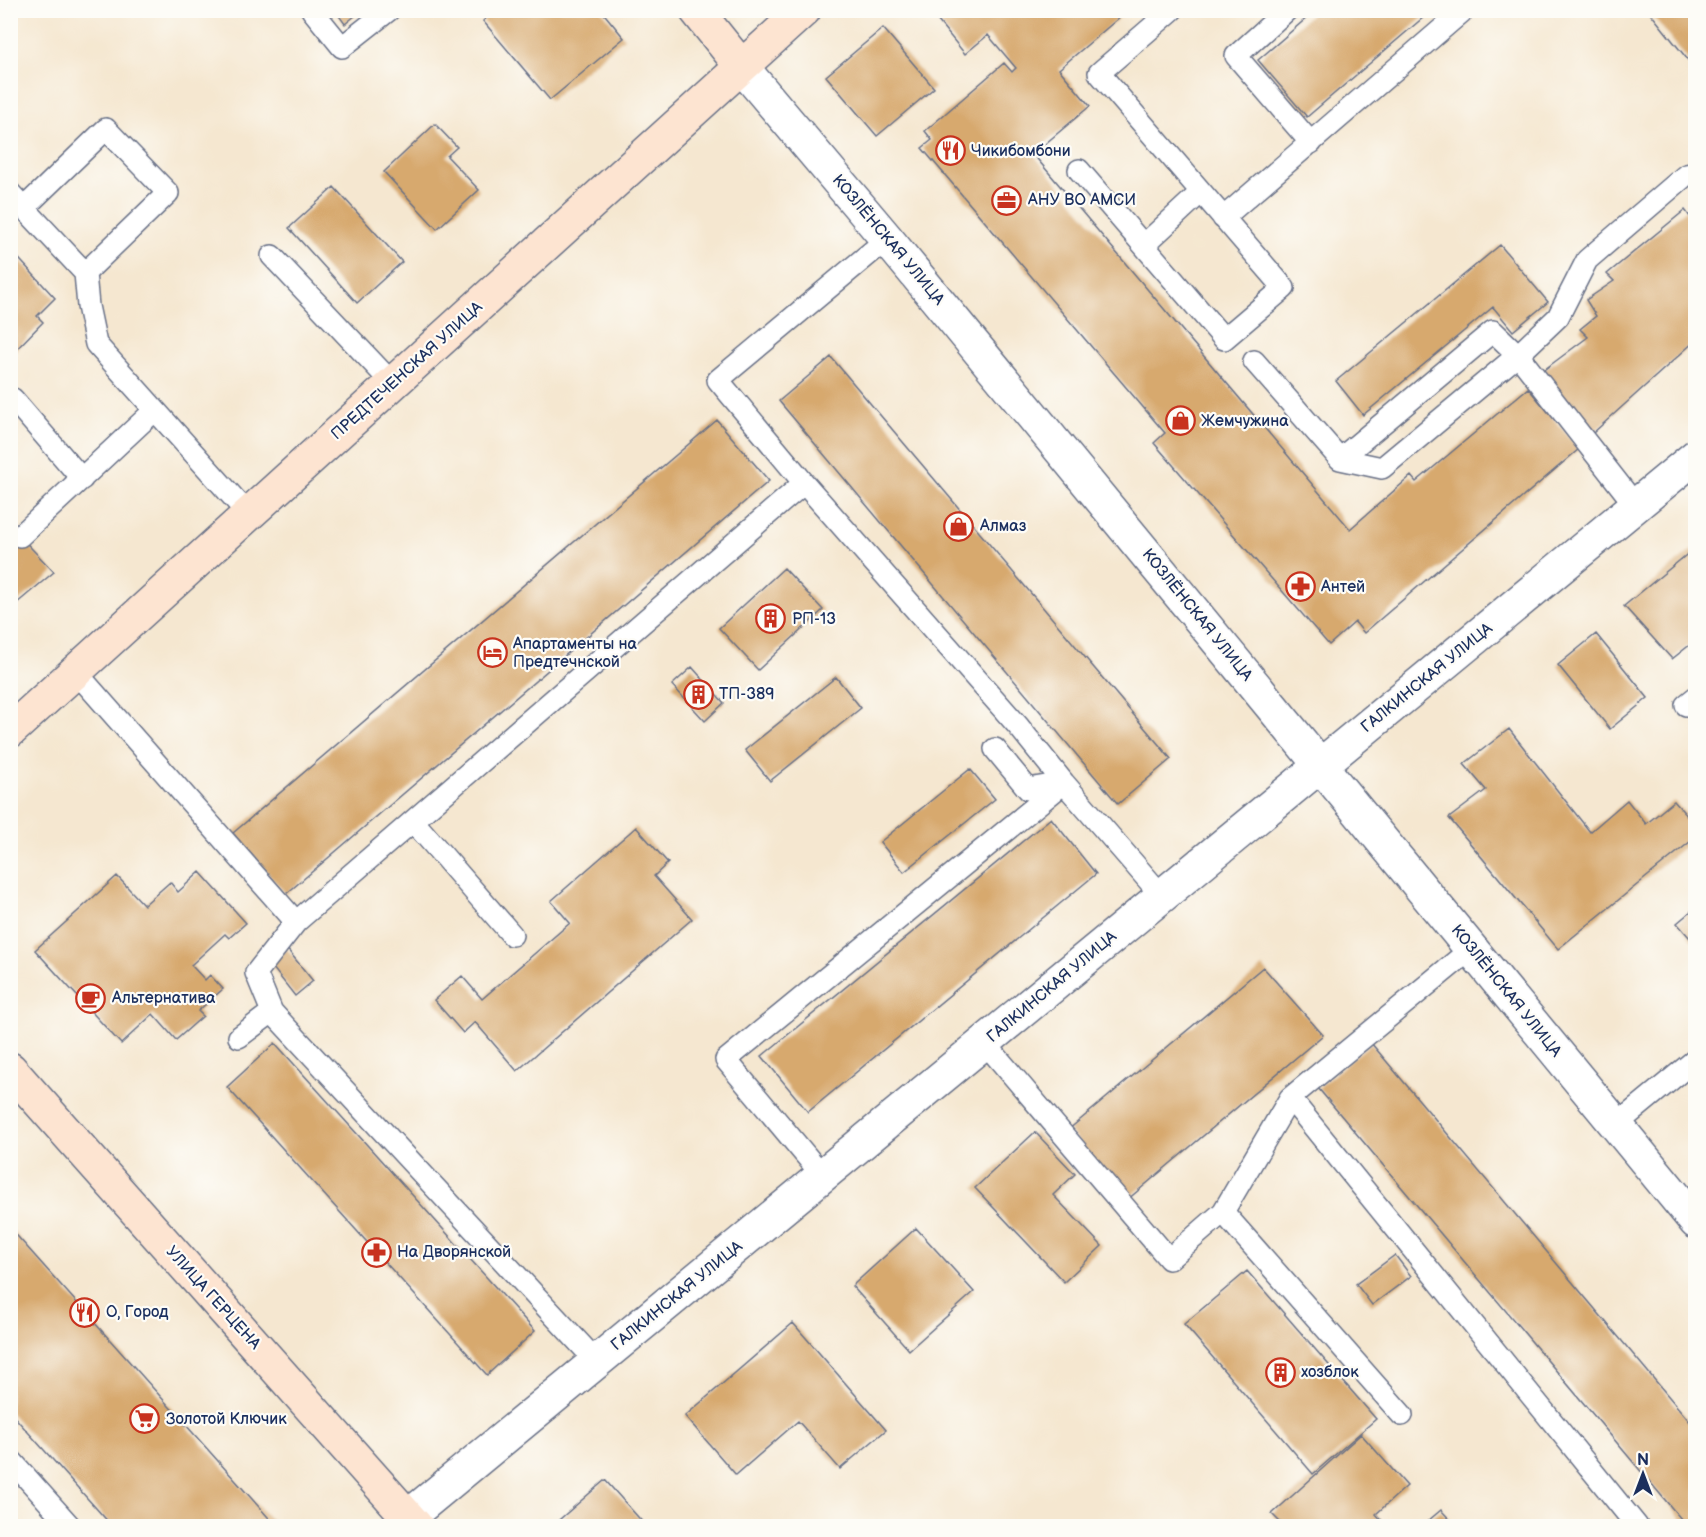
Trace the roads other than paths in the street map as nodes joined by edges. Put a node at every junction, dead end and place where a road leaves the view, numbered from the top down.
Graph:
1 (312, 10) edge
2 (389, 10) edge
3 (696, 10) edge
4 (804, 10) edge
5 (1172, 10) edge
6 (1287, 10) edge
7 (1464, 10) edge
8 (741, 66) junction
9 (1311, 143) junction
10 (1079, 170) dead end
11 (1695, 173) edge
12 (1201, 192) junction
13 (17, 200) edge
14 (1224, 218) junction
15 (887, 239) junction
16 (1144, 245) junction
17 (272, 256) dead end
18 (85, 273) junction
19 (1518, 355) junction
20 (1254, 361) dead end
21 (393, 384) junction
22 (14, 399) dead end
23 (155, 410) junction
24 (1695, 456) edge
25 (1340, 459) junction
26 (82, 478) junction
27 (804, 483) junction
28 (1635, 506) junction
29 (249, 515) junction
30 (20, 536) dead end
31 (76, 672) junction
32 (10, 731) edge
33 (995, 749) dead end
34 (1321, 765) junction
35 (1064, 783) junction
36 (413, 821) junction
37 (1162, 896) junction
38 (296, 922) junction
39 (512, 935) dead end
40 (1471, 949) junction
41 (272, 1012) junction
42 (239, 1037) dead end
43 (985, 1043) junction
44 (1695, 1059) edge
45 (10, 1069) edge
46 (1290, 1098) junction
47 (1616, 1125) junction
48 (823, 1176) junction
49 (1224, 1212) junction
50 (1695, 1222) edge
51 (597, 1362) junction
52 (1402, 1415) dead end
53 (10, 1460) edge
54 (412, 1522) edge
55 (70, 1527) edge
56 (1637, 1527) edge

1 - 2 lane
3 - 8 street, КОЗЛЁНСКАЯ УЛИЦА
4 - 8 street, ПРЕДТЕЧЕНСКАЯ УЛИЦА
5 - 12 lane
6 - 9 lane
7 - 9 lane
8 - 15 street, КОЗЛЁНСКАЯ УЛИЦА
8 - 21 street, ПРЕДТЕЧЕНСКАЯ УЛИЦА
9 - 14 lane
10 - 16 lane
11 - 19 lane
12 - 14 lane
12 - 16 lane
13 - 18 lane
13 - 18 lane
14 - 16 lane
15 - 27 lane
15 - 34 street, КОЗЛЁНСКАЯ УЛИЦА
17 - 21 lane
18 - 23 lane
19 - 25 lane
19 - 25 lane
19 - 28 lane
20 - 25 lane
21 - 29 street, ПРЕДТЕЧЕНСКАЯ УЛИЦА
22 - 26 lane
23 - 26 lane
23 - 29 lane
24 - 28 street, ГАЛКИНСКАЯ УЛИЦА
26 - 30 lane
27 - 35 lane
27 - 36 lane
28 - 34 street, ГАЛКИНСКАЯ УЛИЦА
29 - 31 street, ПРЕДТЕЧЕНСКАЯ УЛИЦА
31 - 32 street, ПРЕДТЕЧЕНСКАЯ УЛИЦА
31 - 38 lane
33 - 35 lane
34 - 37 street, ГАЛКИНСКАЯ УЛИЦА
34 - 40 street, КОЗЛЁНСКАЯ УЛИЦА
35 - 37 lane
35 - 48 lane
36 - 38 lane
36 - 39 lane
37 - 43 street, ГАЛКИНСКАЯ УЛИЦА
38 - 41 lane
40 - 46 lane
40 - 47 street, КОЗЛЁНСКАЯ УЛИЦА
41 - 42 lane
41 - 51 lane
43 - 48 street, ГАЛКИНСКАЯ УЛИЦА
43 - 49 lane
44 - 47 lane
45 - 54 street, УЛИЦА ГЕРЦЕНА
46 - 49 lane
46 - 56 lane
47 - 50 street, КОЗЛЁНСКАЯ УЛИЦА
48 - 51 street, ГАЛКИНСКАЯ УЛИЦА
49 - 52 lane
51 - 54 street, ГАЛКИНСКАЯ УЛИЦА
53 - 55 lane

